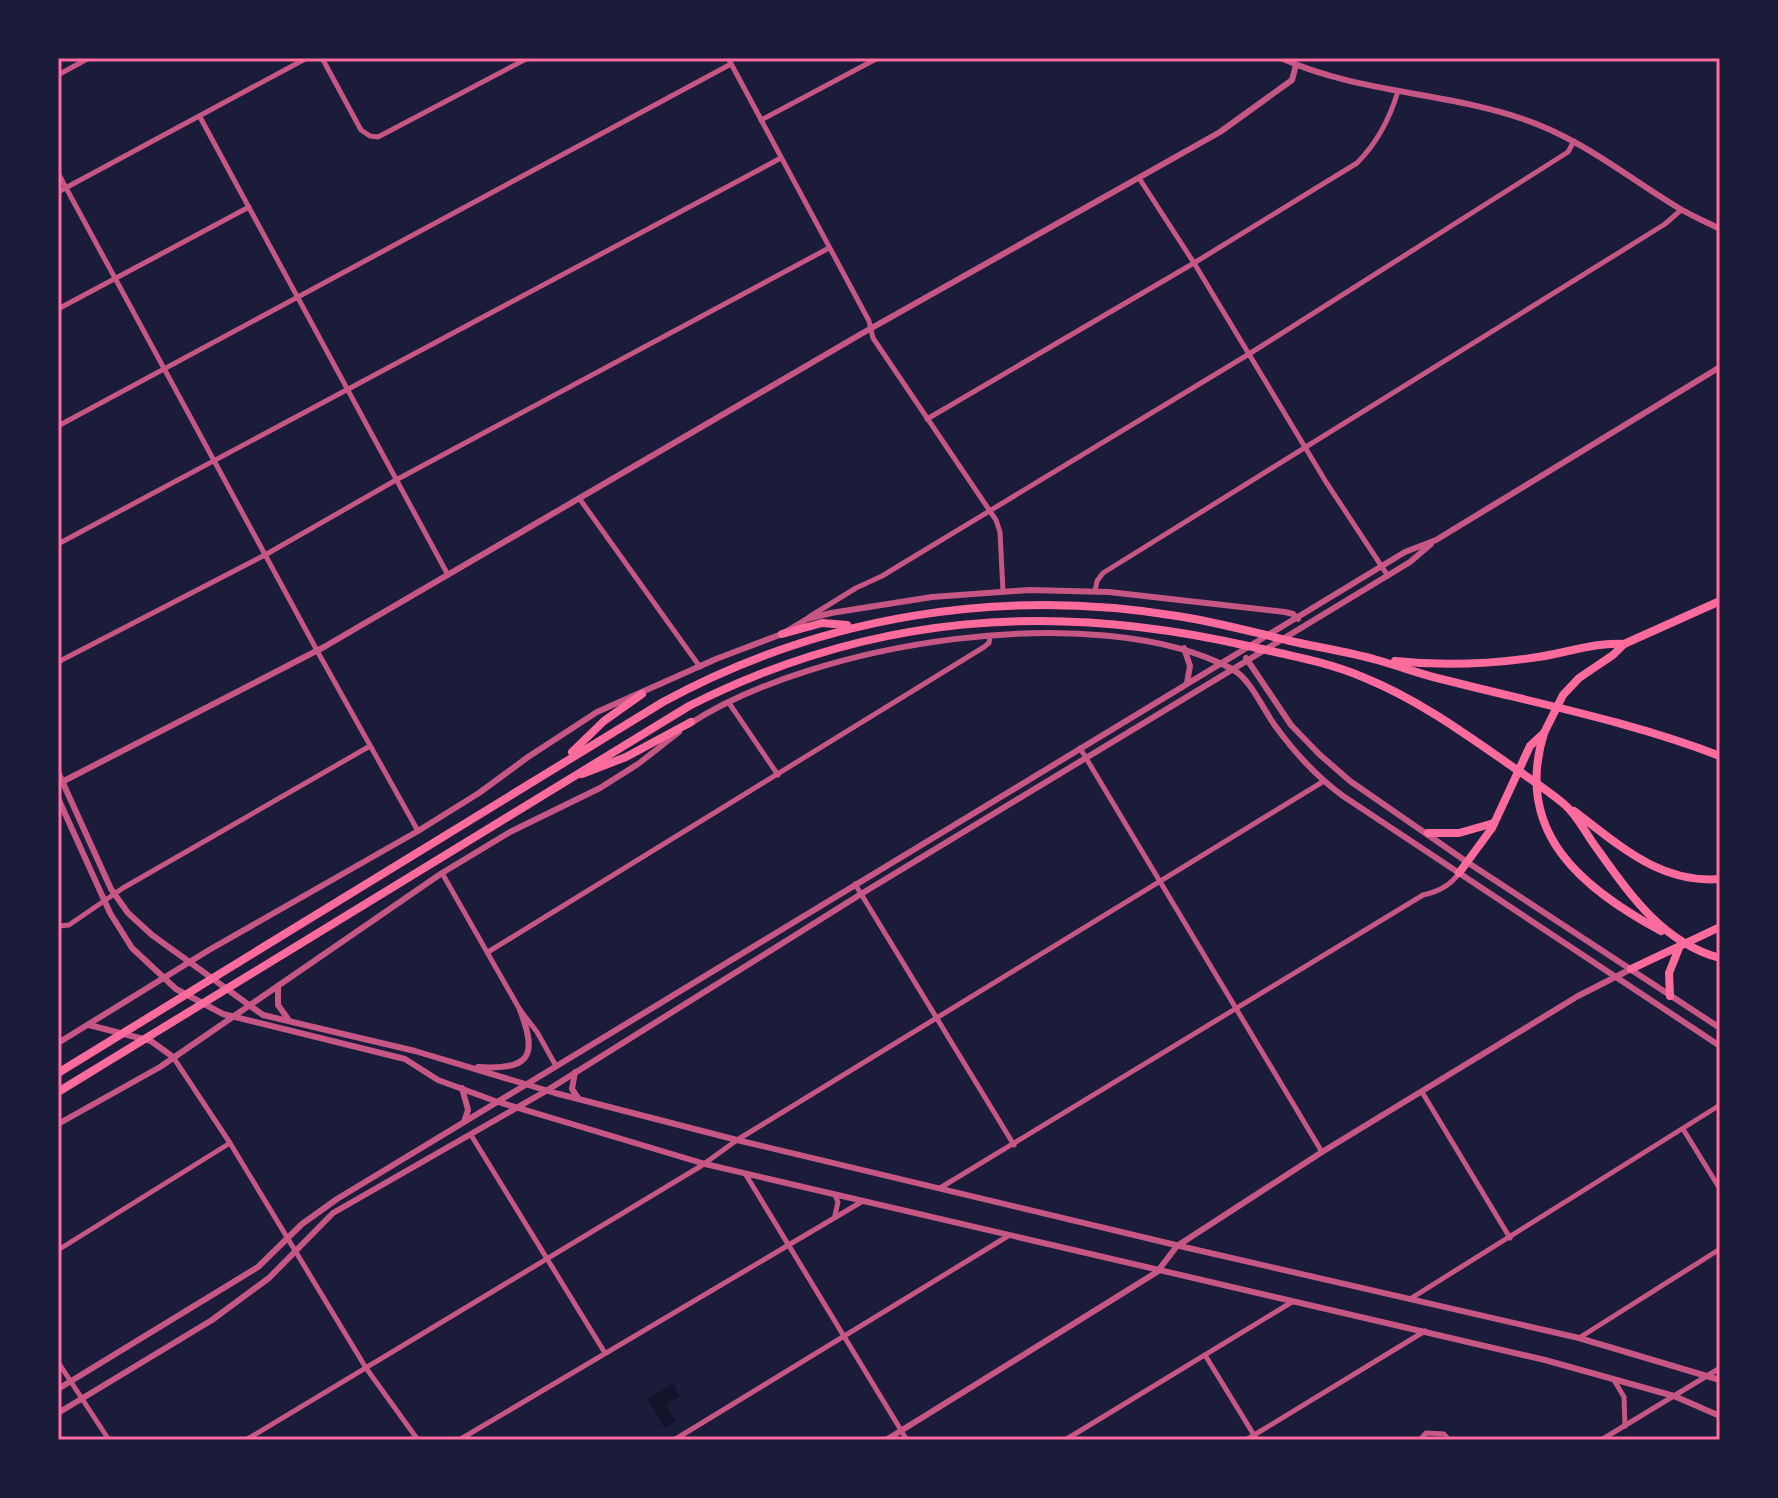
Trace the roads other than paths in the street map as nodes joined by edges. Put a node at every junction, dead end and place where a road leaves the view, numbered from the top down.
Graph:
1 (89, 58) edge
2 (307, 58) edge
3 (322, 58) edge
4 (528, 58) edge
5 (878, 58) edge
6 (1281, 58) edge
7 (729, 61) edge
8 (1296, 65) junction
9 (58, 75) edge
10 (1398, 90) junction
11 (200, 117) junction
12 (761, 120) junction
13 (1574, 141) junction
14 (781, 158) junction
15 (58, 173) edge
16 (1139, 178) junction
17 (66, 187) junction
18 (58, 192) edge
19 (249, 207) junction
20 (1681, 210) junction
21 (1720, 229) edge
22 (829, 248) junction
23 (1194, 263) junction
24 (115, 278) junction
25 (298, 298) junction
26 (58, 309) edge
27 (871, 329) junction
28 (1249, 354) junction
29 (1720, 367) edge
30 (164, 369) junction
31 (347, 389) junction
32 (927, 419) junction
33 (58, 426) edge
34 (1305, 448) junction
35 (214, 461) junction
36 (396, 480) junction
37 (579, 498) junction
38 (989, 510) junction
39 (1436, 540) junction
40 (58, 544) edge
41 (265, 555) junction
42 (1382, 566) junction
43 (448, 575) junction
44 (1388, 576) junction
45 (1003, 591) junction
46 (1095, 591) junction
47 (1720, 601) edge
48 (1296, 617) junction
49 (807, 619) junction
50 (856, 626) junction
51 (1302, 626) junction
52 (782, 634) junction
53 (990, 636) junction
54 (1624, 644) junction
55 (1184, 648) junction
56 (317, 651) junction
57 (1235, 655) junction
58 (1247, 659) junction
59 (1374, 659) junction
60 (58, 662) edge
61 (1220, 664) junction
62 (700, 667) junction
63 (1232, 669) junction
64 (1186, 684) junction
65 (642, 694) junction
66 (729, 702) junction
67 (691, 722) junction
68 (1544, 733) junction
69 (370, 746) junction
70 (1080, 748) junction
71 (1720, 756) edge
72 (1086, 758) junction
73 (560, 764) junction
74 (58, 772) edge
75 (778, 775) junction
76 (562, 781) junction
77 (1324, 781) junction
78 (60, 783) edge
79 (58, 798) edge
80 (1567, 806) junction
81 (1494, 823) junction
82 (418, 831) junction
83 (1428, 833) junction
84 (1467, 862) junction
85 (442, 873) junction
86 (1459, 873) junction
87 (1720, 879) edge
88 (1163, 882) junction
89 (855, 884) junction
90 (114, 894) junction
91 (861, 894) junction
92 (104, 901) junction
93 (58, 926) edge
94 (1720, 927) edge
95 (1678, 943) junction
96 (488, 952) junction
97 (1720, 958) edge
98 (190, 962) junction
99 (1631, 969) junction
100 (1615, 976) junction
101 (163, 979) junction
102 (279, 986) junction
103 (1670, 996) junction
104 (249, 1006) junction
105 (1236, 1007) junction
106 (520, 1010) junction
107 (233, 1017) junction
108 (937, 1018) junction
109 (288, 1019) junction
110 (87, 1025) junction
111 (1720, 1028) edge
112 (58, 1043) edge
113 (1720, 1046) edge
114 (173, 1057) junction
115 (556, 1066) junction
116 (469, 1067) junction
117 (575, 1072) junction
118 (58, 1073) edge
119 (524, 1085) junction
120 (462, 1088) junction
121 (546, 1091) junction
122 (58, 1092) edge
123 (1422, 1092) junction
124 (580, 1100) junction
125 (495, 1101) junction
126 (1720, 1105) edge
127 (517, 1108) junction
128 (464, 1122) junction
129 (58, 1124) edge
130 (1683, 1129) junction
131 (471, 1135) junction
132 (737, 1140) junction
133 (230, 1143) junction
134 (1014, 1145) junction
135 (1322, 1152) junction
136 (705, 1164) junction
137 (746, 1175) junction
138 (939, 1188) junction
139 (1720, 1189) edge
140 (834, 1194) junction
141 (864, 1200) junction
142 (831, 1218) junction
143 (1008, 1236) junction
144 (1510, 1238) junction
145 (288, 1239) junction
146 (788, 1244) junction
147 (1177, 1246) junction
148 (1720, 1249) edge
149 (58, 1250) edge
150 (294, 1250) junction
151 (547, 1259) junction
152 (1157, 1272) junction
153 (1409, 1299) junction
154 (1292, 1302) junction
155 (1425, 1331) junction
156 (845, 1338) junction
157 (1579, 1338) junction
158 (605, 1353) junction
159 (1205, 1355) junction
160 (58, 1362) edge
161 (366, 1368) junction
162 (1720, 1368) edge
163 (1709, 1375) junction
164 (1614, 1380) junction
165 (1720, 1380) edge
166 (71, 1381) junction
167 (58, 1389) edge
168 (1674, 1396) junction
169 (82, 1399) junction
170 (58, 1413) edge
171 (1720, 1416) edge
172 (1625, 1426) junction
173 (901, 1431) junction
174 (1255, 1438) edge
175 (109, 1440) edge
176 (246, 1440) edge
177 (418, 1440) edge
178 (459, 1440) edge
179 (674, 1440) edge
180 (886, 1440) edge
181 (907, 1440) edge
182 (1065, 1440) edge
183 (1246, 1440) edge
184 (1420, 1440) edge
185 (1449, 1440) edge
186 (1601, 1440) edge

1 - 9 street
2 - 11 street
3 - 4 street
5 - 12 street
6 - 8 street
7 - 12 street
7 - 25 street
8 - 10 street
8 - 16 street
10 - 13 street
10 - 23 street
11 - 17 street
11 - 19 street
12 - 14 street
13 - 20 street
13 - 28 street
14 - 22 street
14 - 31 street
15 - 17 street
16 - 23 street
16 - 27 street
17 - 18 street
17 - 24 street
19 - 24 street
19 - 25 street
20 - 21 street
20 - 34 street
22 - 27 street
22 - 36 street
23 - 28 street
23 - 32 street
24 - 26 street
24 - 30 street
25 - 30 street
25 - 31 street
27 - 32 street
27 - 37 street
28 - 34 street
28 - 38 street
29 - 39 street
30 - 33 street
30 - 35 street
31 - 35 street
31 - 36 street
32 - 38 street
34 - 42 street
34 - 46 street
35 - 40 street
35 - 41 street
36 - 41 street
36 - 43 street
37 - 43 street
37 - 62 street
38 - 45 street
38 - 49 street
39 - 42 street
39 - 44 street
41 - 56 street
41 - 60 street
42 - 44 street
42 - 48 street
43 - 56 street
44 - 51 street
45 - 46 street
45 - 49 street
46 - 48 street
47 - 54 main road
48 - 51 street
48 - 57 street
49 - 52 street
50 - 52 main road
50 - 59 main road
50 - 73 main road
51 - 58 street
52 - 62 street
53 - 55 street
53 - 66 street
53 - 75 street
54 - 59 main road
54 - 68 main road
55 - 61 street
55 - 64 street
56 - 69 street
56 - 78 street
57 - 58 street
57 - 61 street
58 - 63 street
58 - 83 street
59 - 71 main road
61 - 63 street
61 - 64 street
62 - 65 street
63 - 72 street
63 - 77 street
64 - 70 street
65 - 73 main road
65 - 82 street
66 - 67 street
66 - 75 street
67 - 76 main road
67 - 85 street
68 - 81 main road
68 - 95 main road
69 - 82 street
69 - 90 street
70 - 72 street
70 - 89 street
72 - 88 street
72 - 91 street
73 - 118 main road
74 - 78 street
75 - 96 street
76 - 80 main road
76 - 122 main road
77 - 86 street
77 - 88 street
78 - 90 street
79 - 92 street
80 - 87 main road
80 - 95 main road
81 - 83 main road
81 - 84 main road
82 - 98 street
83 - 84 street
84 - 86 main road
84 - 99 street
85 - 96 street
85 - 102 street
86 - 100 street
86 - 105 street
88 - 105 street
88 - 108 street
89 - 91 street
89 - 115 street
90 - 92 street
90 - 98 street
91 - 108 street
91 - 117 street
92 - 93 street
92 - 101 street
94 - 95 main road
95 - 97 main road
95 - 99 main road
95 - 103 main road
96 - 106 street
98 - 101 street
98 - 104 street
99 - 100 street
99 - 103 street
100 - 113 street
100 - 123 street
101 - 107 street
101 - 110 street
102 - 104 street
102 - 109 street
103 - 111 street
104 - 107 street
104 - 109 street
105 - 134 street
105 - 135 street
106 - 115 street
106 - 116 street
107 - 114 street
107 - 120 street
108 - 132 street
108 - 134 street
109 - 116 street
110 - 112 street
110 - 114 street
114 - 129 street
114 - 133 street
115 - 119 street
116 - 119 street
117 - 121 street
117 - 124 street
119 - 121 street
119 - 125 street
120 - 125 street
120 - 128 street
121 - 124 street
121 - 127 street
123 - 135 street
123 - 144 street
124 - 132 street
125 - 127 street
125 - 128 street
126 - 130 street
127 - 131 street
127 - 136 street
128 - 145 street
130 - 139 street
130 - 144 street
131 - 150 street
131 - 151 street
132 - 136 street
132 - 138 street
133 - 145 street
133 - 149 street
134 - 138 street
135 - 147 street
136 - 137 street
136 - 151 street
137 - 140 street
137 - 146 street
138 - 147 street
140 - 141 street
140 - 142 street
141 - 142 street
141 - 143 street
142 - 146 street
143 - 152 street
143 - 156 street
144 - 153 street
145 - 150 street
145 - 166 street
146 - 156 street
146 - 158 street
147 - 152 street
147 - 153 street
148 - 157 street
150 - 161 street
150 - 169 street
151 - 158 street
151 - 161 street
152 - 154 street
152 - 173 street
153 - 157 street
154 - 155 street
154 - 159 street
155 - 164 street
155 - 174 street
156 - 173 street
156 - 179 street
157 - 163 street
158 - 178 street
159 - 174 street
159 - 182 street
160 - 166 street
161 - 176 street
161 - 177 street
162 - 163 street
163 - 165 street
163 - 168 street
164 - 168 street
164 - 172 street
166 - 167 street
166 - 169 street
168 - 171 street
168 - 172 street
169 - 170 street
169 - 175 street
172 - 186 street
173 - 180 street
173 - 181 street
174 - 183 street
184 - 185 street

